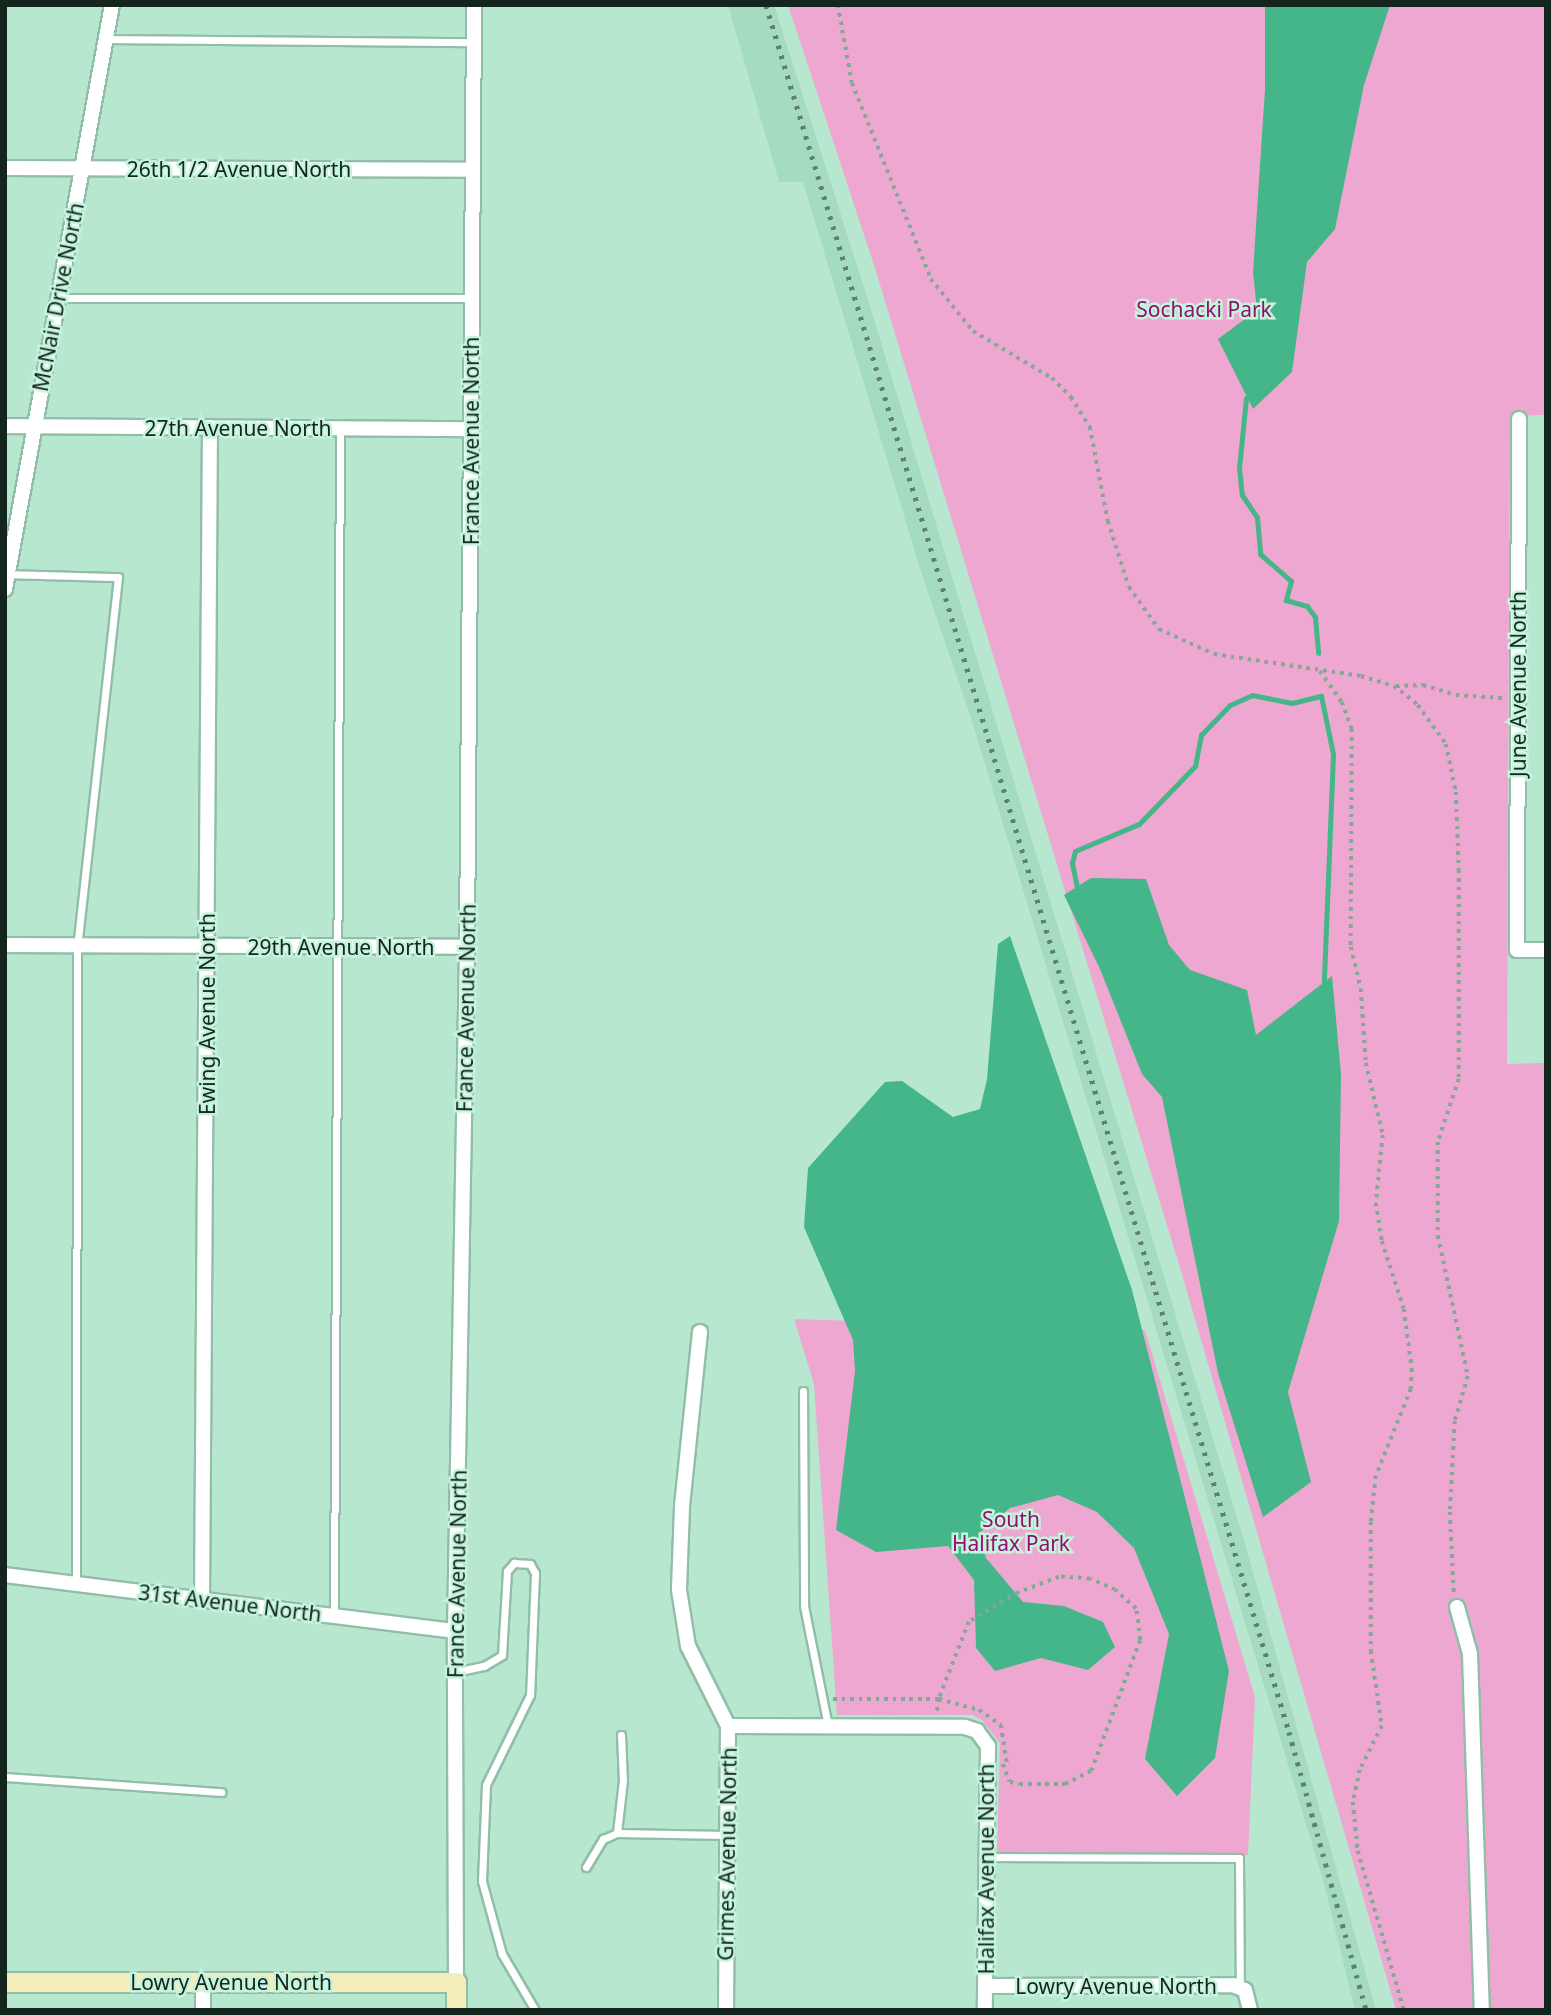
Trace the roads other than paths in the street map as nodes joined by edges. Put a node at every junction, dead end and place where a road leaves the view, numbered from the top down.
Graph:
1 (112, 5) edge
2 (474, 5) edge
3 (106, 39) junction
4 (474, 42) junction
5 (5, 168) edge
6 (82, 169) junction
7 (473, 170) junction
8 (58, 298) junction
9 (472, 298) junction
10 (1519, 419) dead end
11 (5, 426) edge
12 (35, 427) junction
13 (210, 428) junction
14 (340, 428) junction
15 (472, 429) junction
16 (6, 582) edge
17 (5, 945) edge
18 (78, 946) junction
19 (208, 946) junction
20 (338, 947) junction
21 (467, 947) junction
22 (1546, 950) edge
23 (700, 1332) dead end
24 (803, 1391) dead end
25 (5, 1575) edge
26 (76, 1583) junction
27 (202, 1600) junction
28 (1457, 1607) road end
29 (334, 1616) junction
30 (455, 1631) junction
31 (455, 1672) junction
32 (728, 1726) junction
33 (828, 1727) junction
34 (621, 1735) dead end
35 (5, 1777) edge
36 (221, 1792) dead end
37 (617, 1833) junction
38 (727, 1835) junction
39 (986, 1857) junction
40 (586, 1867) dead end
41 (5, 1982) edge
42 (203, 1982) junction
43 (456, 1982) junction
44 (985, 1986) junction
45 (1242, 1989) junction
46 (203, 2010) edge
47 (456, 2010) edge
48 (535, 2010) edge
49 (726, 2010) edge
50 (985, 2010) edge
51 (1250, 2010) edge
52 (1482, 2010) edge

1 - 3 street, McNair Drive North
2 - 4 street, France Avenue North
3 - 4 lane
3 - 6 street, McNair Drive North
4 - 7 street, France Avenue North
5 - 6 street, 26th 1/2 Avenue North
6 - 7 street, 26th 1/2 Avenue North
6 - 8 street, McNair Drive North
7 - 9 street, France Avenue North
8 - 9 lane
8 - 12 street, McNair Drive North
9 - 15 street, France Avenue North
10 - 22 street, June Avenue North
11 - 12 street, 27th Avenue North
12 - 13 street, 27th Avenue North
12 - 16 street, McNair Drive North
13 - 14 street, 27th Avenue North
13 - 19 street, Ewing Avenue North
14 - 15 street, 27th Avenue North
14 - 20 lane
15 - 21 street, France Avenue North
16 - 18 lane
17 - 18 street, 29th Avenue North
18 - 19 street, 29th Avenue North
18 - 26 lane
19 - 20 street, 29th Avenue North
19 - 27 street, Ewing Avenue North
20 - 21 street, 29th Avenue North
20 - 29 lane
21 - 30 street, France Avenue North
23 - 32 street, Grimes Avenue North
24 - 33 lane
25 - 26 street, 31st Avenue North
26 - 27 street, 31st Avenue North
27 - 29 street, 31st Avenue North
28 - 52 street
29 - 30 street, 31st Avenue North
30 - 31 street, France Avenue North
31 - 43 street, France Avenue North
31 - 48 lane
32 - 33 street
32 - 38 street, Grimes Avenue North
33 - 39 street, Halifax Avenue North
34 - 37 lane
35 - 36 lane
37 - 38 lane
37 - 40 lane
38 - 49 street, Grimes Avenue North
39 - 44 street, Halifax Avenue North
39 - 45 lane
41 - 42 street, Lowry Avenue North
42 - 43 street, Lowry Avenue North
42 - 46 street
43 - 47 street, France Avenue North
44 - 45 street, Lowry Avenue North
44 - 50 street, Halifax Avenue North
45 - 51 street

